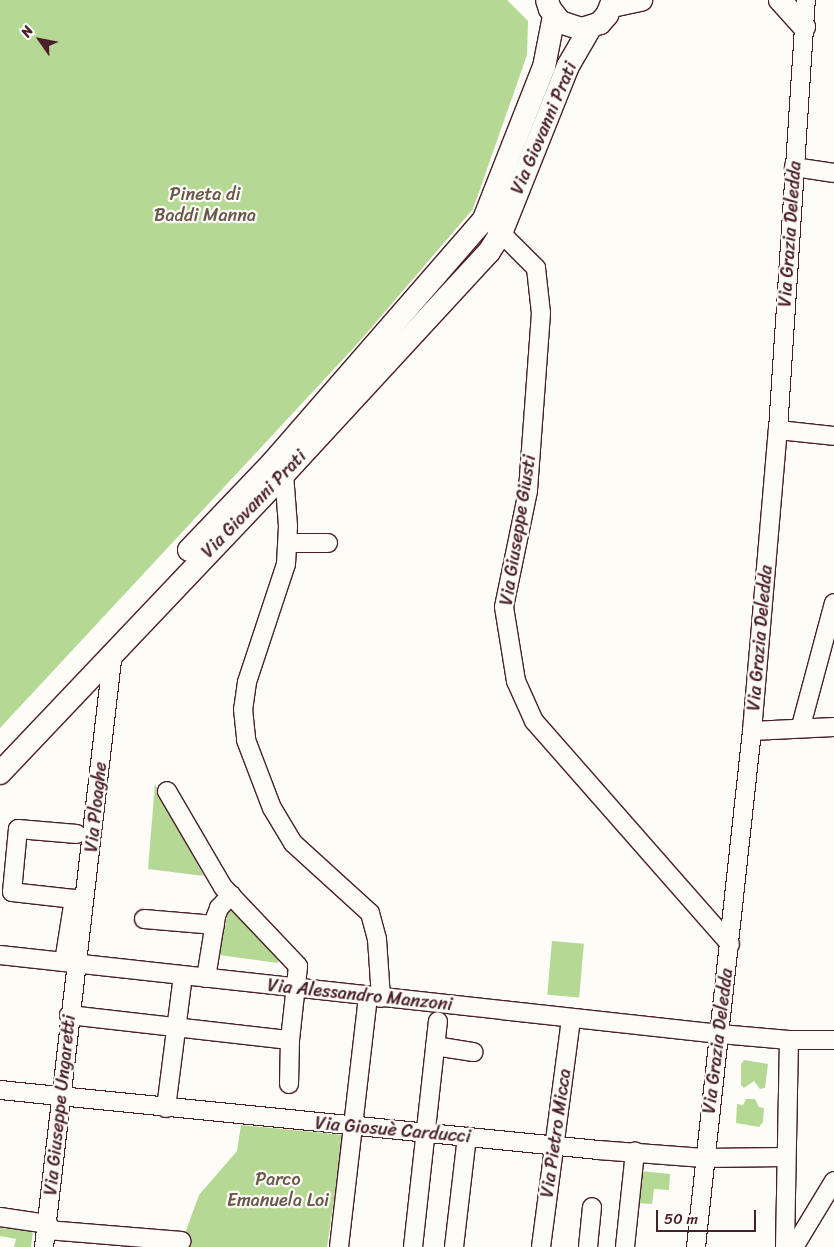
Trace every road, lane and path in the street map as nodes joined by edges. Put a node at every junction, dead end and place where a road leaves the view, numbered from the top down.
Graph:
1 (641, 0) edge
2 (780, 0) edge
3 (795, 0) edge
4 (806, 0) edge
5 (612, 3) edge
6 (551, 8) edge
7 (804, 27) junction
8 (590, 28) junction
9 (794, 167) junction
10 (834, 173) edge
11 (493, 225) junction
12 (778, 430) junction
13 (834, 436) edge
14 (284, 474) junction
15 (288, 543) junction
16 (328, 543) dead end
17 (834, 603) edge
18 (113, 652) junction
19 (801, 726) junction
20 (834, 727) edge
21 (752, 731) junction
22 (0, 754) edge
23 (0, 772) edge
24 (167, 791) dead end
25 (77, 834) dead end
26 (231, 895) junction
27 (144, 919) dead end
28 (215, 924) junction
29 (730, 944) junction
30 (0, 955) edge
31 (70, 962) junction
32 (183, 976) junction
33 (206, 978) junction
34 (296, 988) junction
35 (374, 997) junction
36 (69, 1015) junction
37 (571, 1018) junction
38 (438, 1022) dead end
39 (176, 1027) junction
40 (720, 1034) junction
41 (290, 1040) junction
42 (789, 1040) junction
43 (834, 1040) edge
44 (435, 1046) junction
45 (474, 1052) dead end
46 (289, 1084) dead end
47 (0, 1090) edge
48 (63, 1098) junction
49 (166, 1108) junction
50 (353, 1127) junction
51 (426, 1133) junction
52 (467, 1137) junction
53 (554, 1145) junction
54 (635, 1152) junction
55 (786, 1157) junction
56 (704, 1158) junction
57 (834, 1181) edge
58 (592, 1207) dead end
59 (0, 1217) edge
60 (46, 1234) edge
61 (182, 1240) dead end
62 (339, 1247) edge
63 (413, 1247) edge
64 (454, 1247) edge
65 (541, 1247) edge
66 (588, 1247) edge
67 (625, 1247) edge
68 (696, 1247) edge
69 (785, 1247) edge
70 (794, 1247) edge

1 - 5 main road
2 - 7 main road
3 - 7 street, Via Grazia Deledda
4 - 7 street, Via Grazia Deledda
5 - 8 main road, Via Giovanni Prati
6 - 8 main road
6 - 11 main road, Via Giovanni Prati
7 - 9 street, Via Grazia Deledda
8 - 11 main road, Via Giovanni Prati
9 - 10 street
9 - 12 street, Via Grazia Deledda
11 - 14 main road, Via Giovanni Prati
11 - 22 main road, Via Giovanni Prati
11 - 29 street, Via Giuseppe Giusti
12 - 13 street
12 - 21 street, Via Grazia Deledda
14 - 15 street
14 - 18 main road, Via Giovanni Prati
15 - 16 street
15 - 35 street
17 - 19 street
18 - 23 main road, Via Giovanni Prati
18 - 31 street, Via Ploaghe
19 - 20 street
19 - 21 street
21 - 29 street, Via Grazia Deledda
24 - 26 street
25 - 31 street
26 - 28 street
26 - 34 street
27 - 28 street
28 - 33 street
29 - 40 street, Via Grazia Deledda
30 - 31 street, Via Alessandro Manzoni
31 - 32 street, Via Alessandro Manzoni
31 - 36 street, Via Giuseppe Ungaretti
32 - 33 street, Via Alessandro Manzoni
32 - 39 street
33 - 34 street, Via Alessandro Manzoni
34 - 35 street, Via Alessandro Manzoni
34 - 41 street
35 - 37 street, Via Alessandro Manzoni
35 - 50 street
36 - 39 street
36 - 48 street, Via Giuseppe Ungaretti
37 - 40 street, Via Alessandro Manzoni
37 - 53 street, Via Pietro Micca
38 - 44 street
39 - 41 street
39 - 49 street
40 - 42 street, Via Alessandro Manzoni
40 - 56 street, Via Grazia Deledda
41 - 46 street
42 - 43 street, Via Alessandro Manzoni
42 - 55 street
44 - 45 street
44 - 51 street
47 - 48 street, Via Giosuè Carducci
48 - 49 street, Via Giosuè Carducci
48 - 60 street, Via Giuseppe Ungaretti
49 - 50 street, Via Giosuè Carducci
50 - 51 street, Via Giosuè Carducci
50 - 62 street
51 - 52 street, Via Giosuè Carducci
51 - 63 street
52 - 53 street, Via Giosuè Carducci
52 - 64 street
53 - 54 street, Via Giosuè Carducci
53 - 65 street, Via Pietro Micca
54 - 56 street, Via Giosuè Carducci
54 - 67 street
55 - 56 street, Via Giosuè Carducci
55 - 69 street
56 - 68 street, Via Grazia Deledda
57 - 70 street
58 - 66 street
59 - 60 street
60 - 61 street

